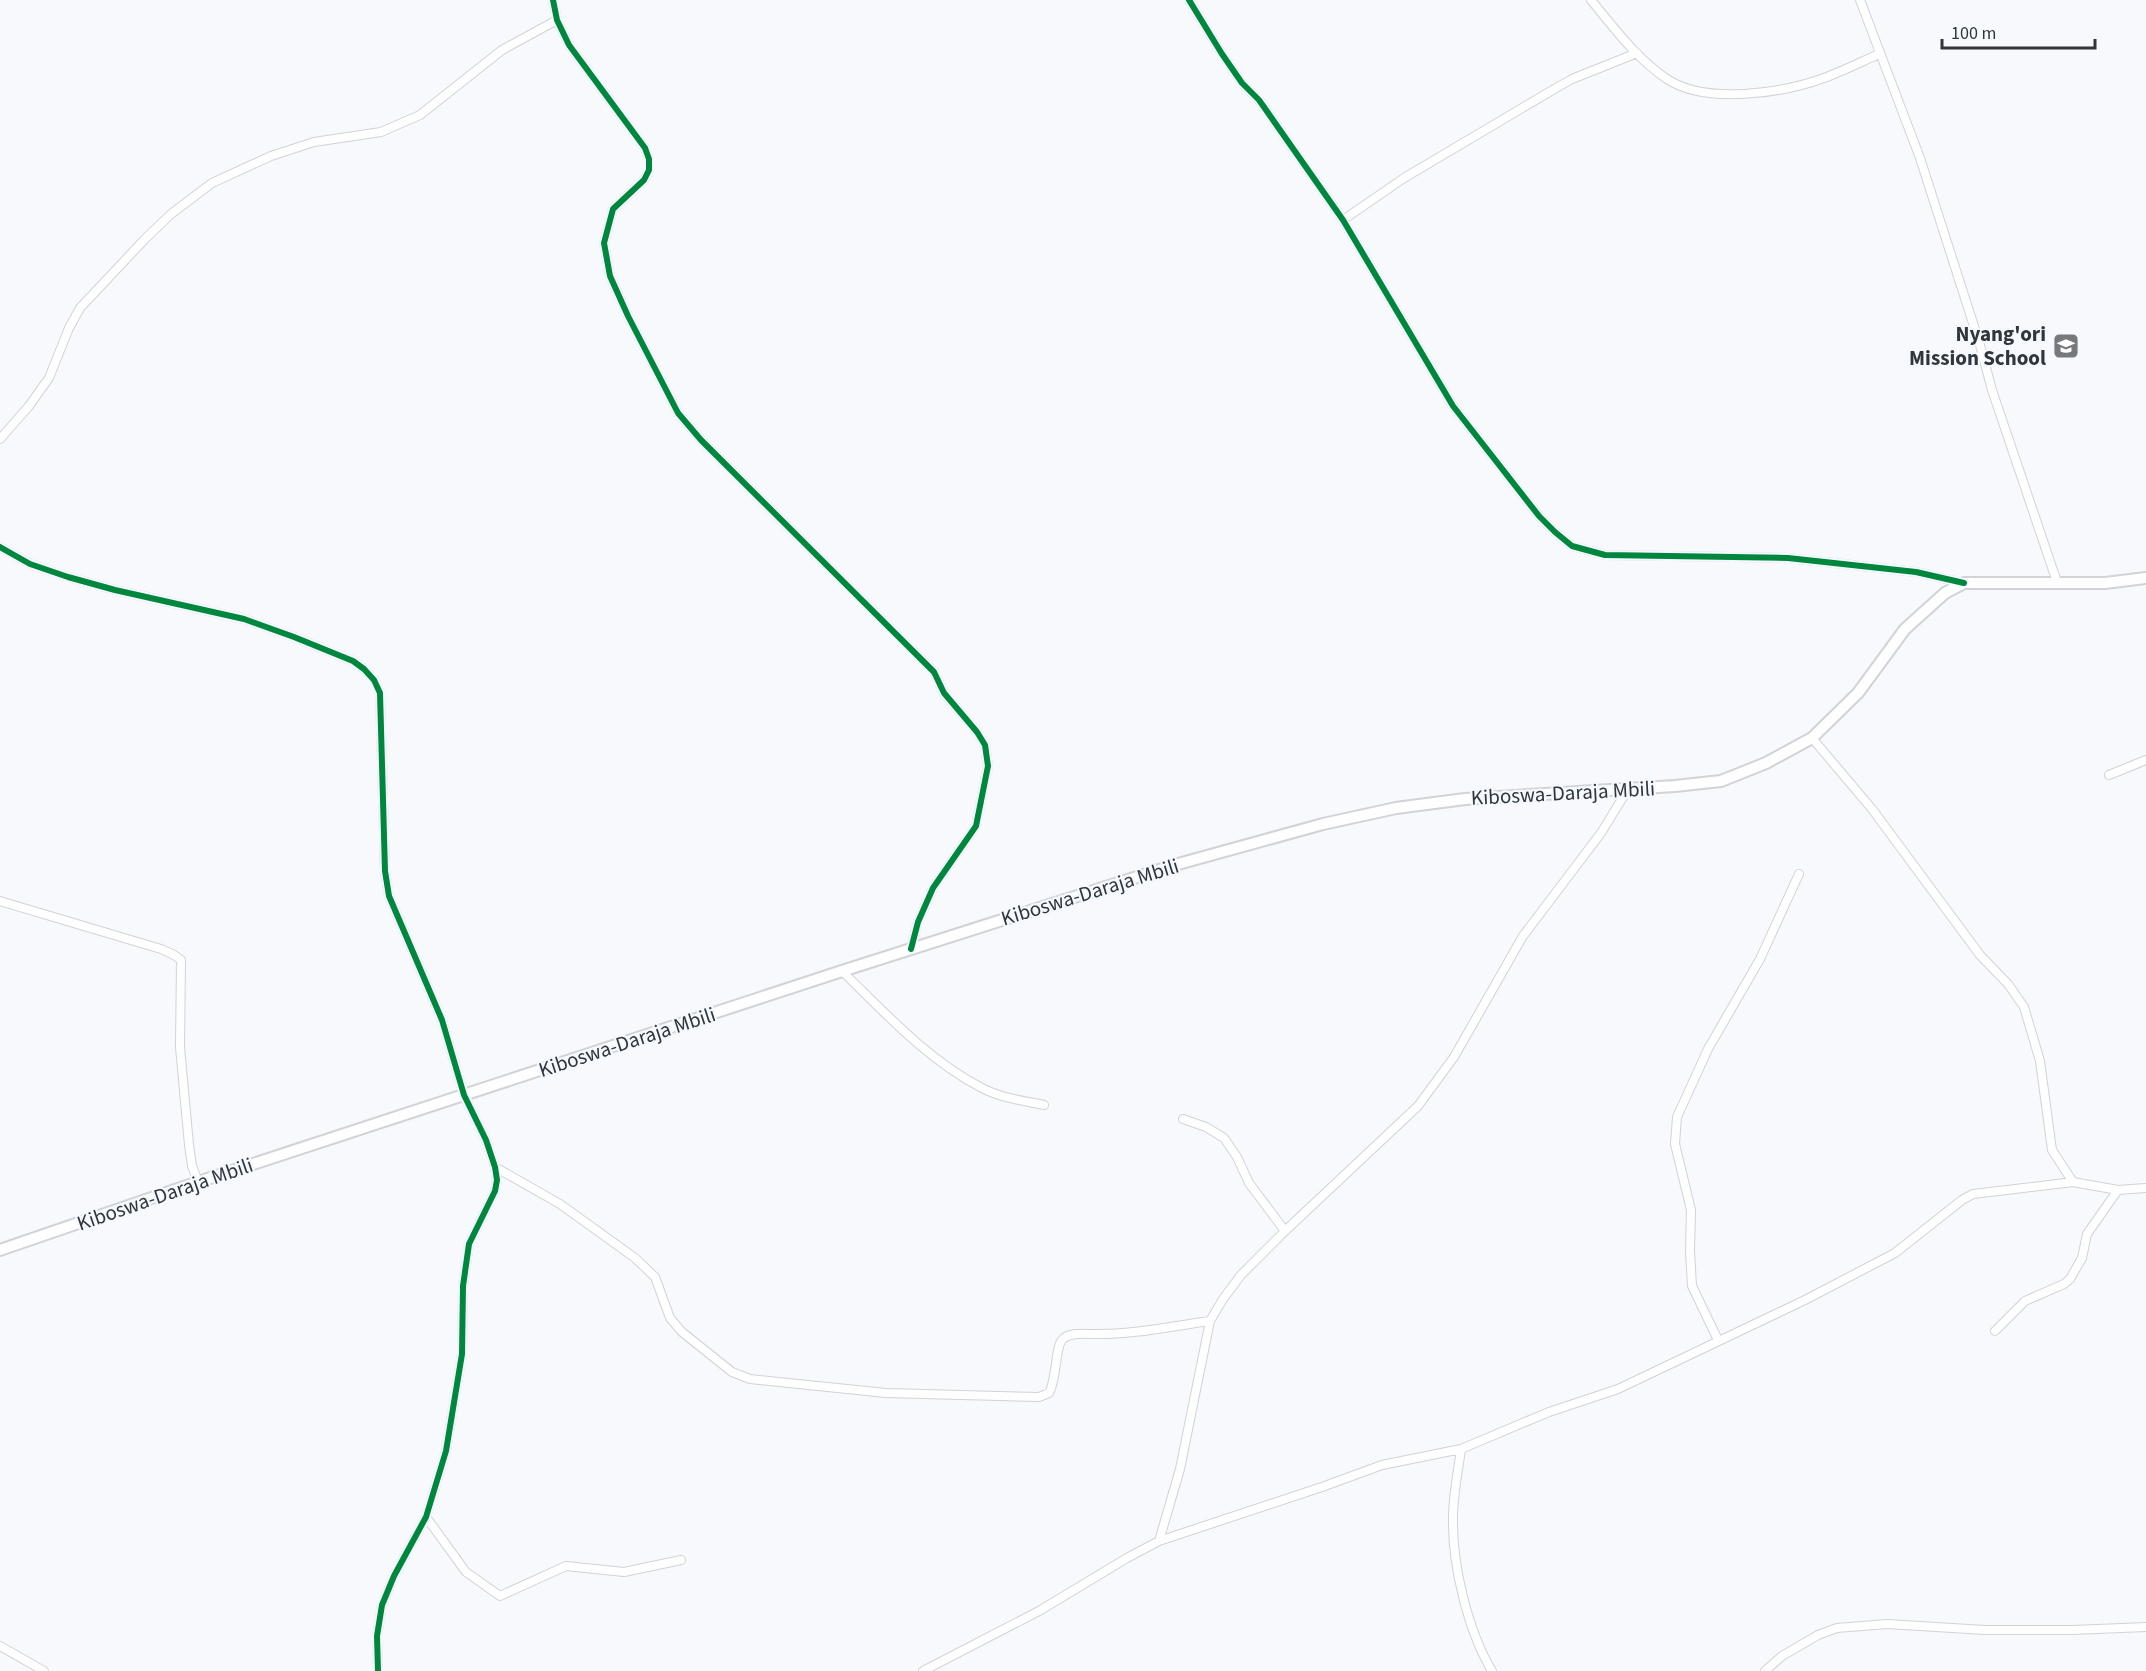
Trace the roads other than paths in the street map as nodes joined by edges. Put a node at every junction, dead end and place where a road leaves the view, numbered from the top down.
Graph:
1 (553, 0) edge
2 (1189, 0) edge
3 (1591, 0) edge
4 (1860, 0) edge
5 (557, 20) junction
6 (1637, 53) junction
7 (1879, 54) junction
8 (1343, 220) junction
9 (0, 439) edge
10 (0, 547) edge
11 (2146, 578) edge
12 (2057, 582) junction
13 (1964, 583) junction
14 (1812, 738) junction
15 (2146, 760) edge
16 (2109, 775) dead end
17 (1628, 789) junction
18 (1799, 874) dead end
19 (0, 901) edge
20 (910, 949) junction
21 (842, 971) junction
22 (464, 1095) junction
23 (1044, 1105) dead end
24 (1183, 1119) dead end
25 (495, 1167) junction
26 (198, 1182) junction
27 (2073, 1182) junction
28 (2146, 1188) edge
29 (2118, 1190) junction
30 (1285, 1231) junction
31 (0, 1250) edge
32 (1210, 1321) junction
33 (1995, 1331) dead end
34 (1718, 1340) junction
35 (1461, 1449) junction
36 (426, 1517) junction
37 (1160, 1541) junction
38 (681, 1560) dead end
39 (2146, 1627) edge
40 (0, 1646) edge
41 (44, 1671) edge
42 (378, 1671) edge
43 (923, 1671) edge
44 (1492, 1671) edge
45 (1765, 1671) edge

1 - 5 street
2 - 8 street
3 - 6 street
4 - 7 street
5 - 9 street
5 - 20 street
6 - 7 street
6 - 8 street
7 - 12 street
8 - 13 street
10 - 22 street
11 - 12 main road
12 - 13 main road
13 - 14 main road, Kiboswa-Daraja Mbili
14 - 17 main road, Kiboswa-Daraja Mbili
14 - 27 street
15 - 16 street
17 - 20 main road, Kiboswa-Daraja Mbili
17 - 30 street
18 - 34 street
19 - 26 street
20 - 21 main road, Kiboswa-Daraja Mbili
21 - 22 main road, Kiboswa-Daraja Mbili
21 - 23 street
22 - 25 street
22 - 26 main road, Kiboswa-Daraja Mbili
24 - 30 street
25 - 32 street
25 - 36 street
26 - 31 main road, Kiboswa-Daraja Mbili
27 - 29 street
27 - 34 street
28 - 29 street
29 - 33 street
30 - 32 street
32 - 37 street
34 - 35 street
35 - 37 street
35 - 44 street
36 - 38 street
36 - 42 street
37 - 43 street
39 - 45 street
40 - 41 street

